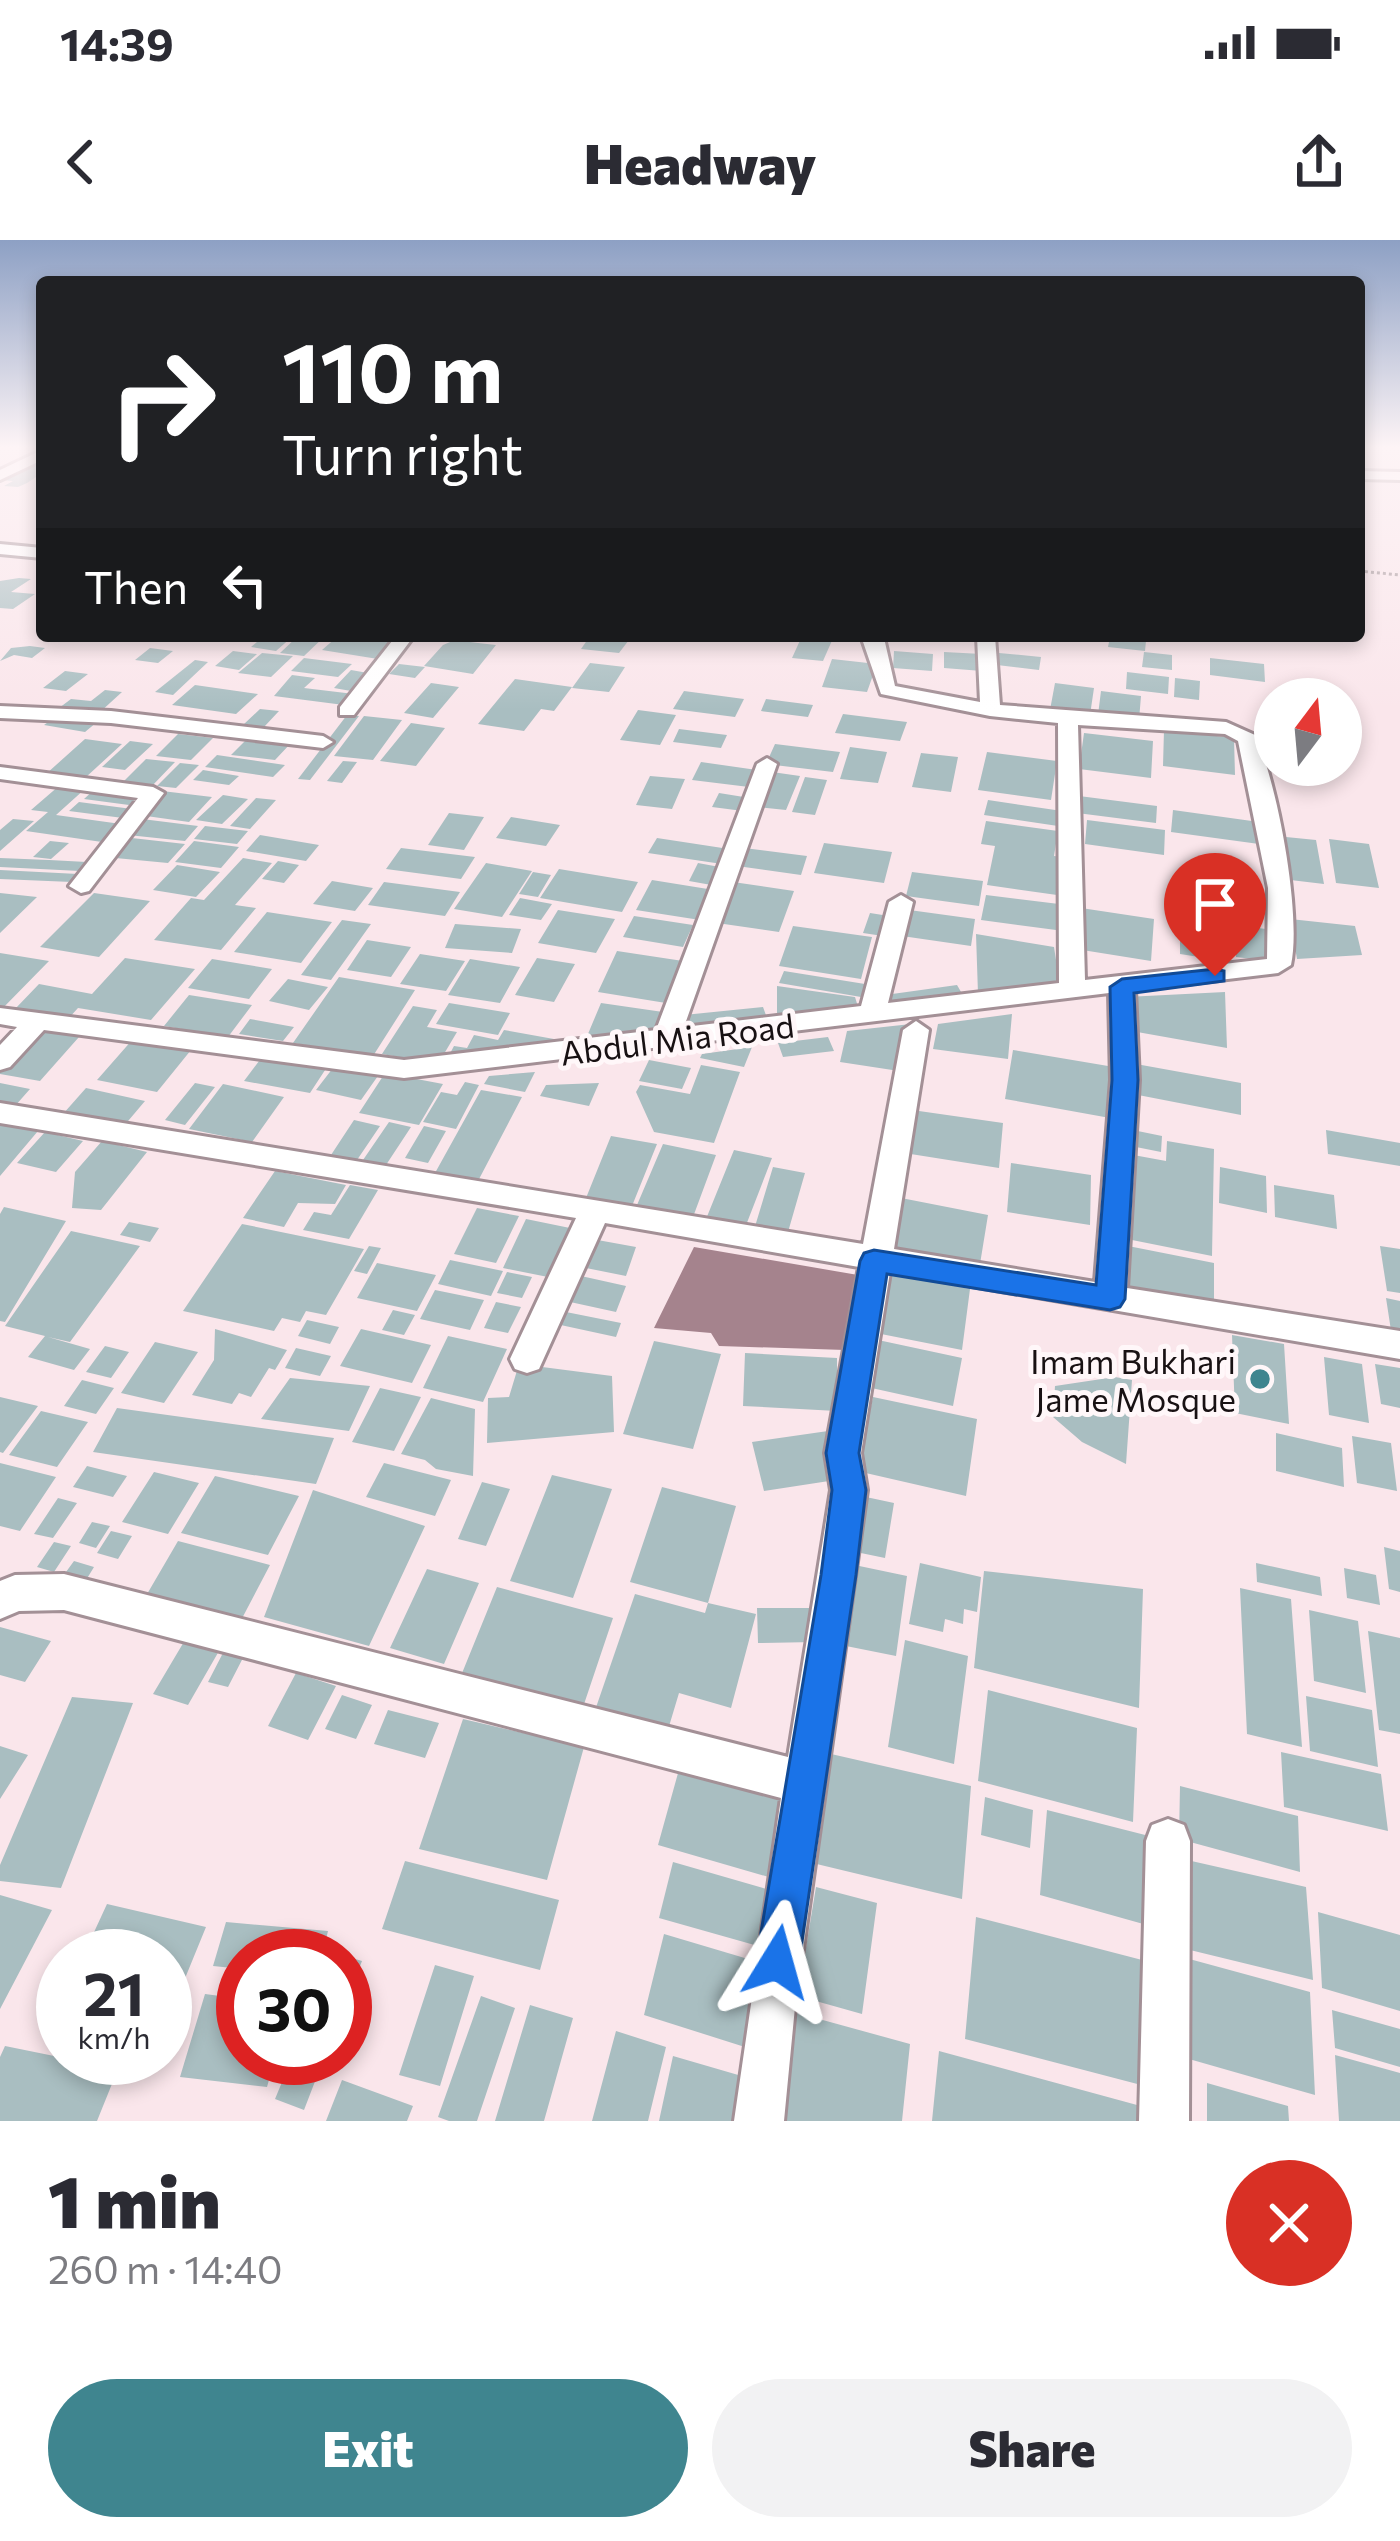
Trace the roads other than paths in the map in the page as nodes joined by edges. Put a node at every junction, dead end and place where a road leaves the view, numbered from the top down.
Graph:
1 (0, 549) edge
2 (36, 552) edge
3 (400, 642) edge
4 (875, 642) edge
5 (986, 642) edge
6 (990, 710) junction
7 (347, 711) dead end
8 (0, 712) edge
9 (1067, 718) junction
10 (323, 742) dead end
11 (767, 764) dead end
12 (0, 773) edge
13 (81, 886) dead end
14 (901, 902) dead end
15 (1122, 987) junction
16 (1072, 993) junction
17 (0, 1016) edge
18 (872, 1016) junction
19 (38, 1021) junction
20 (916, 1030) dead end
21 (666, 1039) junction
22 (0, 1061) edge
23 (0, 1113) edge
24 (596, 1211) junction
25 (874, 1261) junction
26 (1110, 1299) junction
27 (1400, 1345) edge
28 (527, 1359) dead end
29 (0, 1600) edge
30 (803, 1782) junction
31 (1168, 1841) dead end
32 (759, 2121) edge
33 (1164, 2121) edge

1 - 2 street
3 - 7 street
4 - 6 street
5 - 6 street
6 - 9 street
8 - 10 street
9 - 15 street, Abdul Mia Road
9 - 16 street
11 - 21 street
12 - 13 street
14 - 18 street
15 - 16 street, Abdul Mia Road
15 - 26 street
16 - 18 street, Abdul Mia Road
17 - 19 street, Abdul Mia Road
18 - 21 street, Abdul Mia Road
19 - 21 street, Abdul Mia Road
19 - 22 street
20 - 25 street
23 - 24 street
24 - 25 street
24 - 28 street
25 - 26 street
25 - 30 street
26 - 27 street
29 - 30 street
30 - 32 street
31 - 33 street

